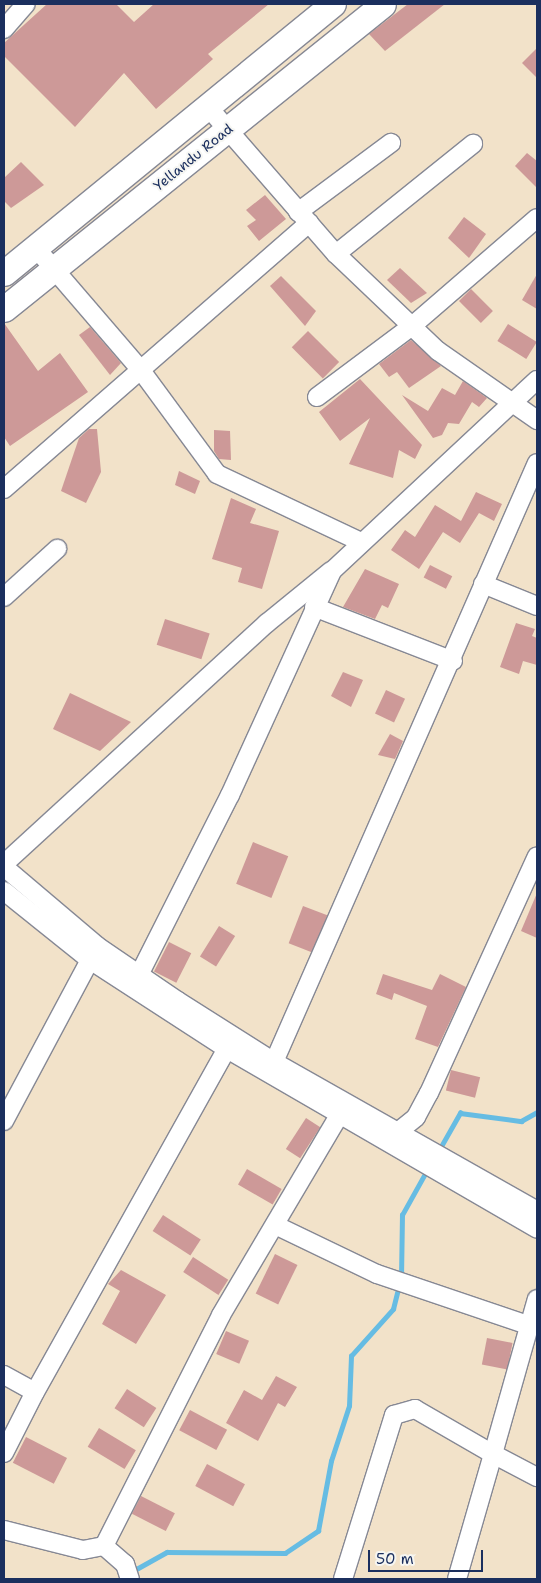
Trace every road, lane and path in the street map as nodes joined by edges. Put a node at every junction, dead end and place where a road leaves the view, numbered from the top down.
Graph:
1 (26, 4) edge
2 (333, 4) edge
3 (383, 4) edge
4 (4, 28) edge
5 (208, 107) junction
6 (226, 130) junction
7 (391, 143) dead end
8 (473, 144) dead end
9 (304, 217) junction
10 (537, 218) edge
11 (35, 247) junction
12 (336, 254) junction
13 (53, 270) junction
14 (4, 273) edge
15 (4, 309) edge
16 (412, 326) junction
17 (140, 369) junction
18 (537, 380) edge
19 (317, 397) dead end
20 (512, 403) junction
21 (537, 420) edge
22 (536, 468) edge
23 (4, 489) edge
24 (359, 541) junction
25 (57, 550) dead end
26 (332, 571) junction
27 (483, 584) junction
28 (4, 597) edge
29 (537, 606) edge
30 (314, 607) junction
31 (453, 662) junction
32 (537, 856) edge
33 (4, 866) edge
34 (4, 891) edge
35 (90, 960) junction
36 (139, 976) junction
37 (227, 1049) junction
38 (274, 1062) junction
39 (340, 1112) junction
40 (4, 1121) edge
41 (403, 1138) junction
42 (442, 1165) junction
43 (537, 1211) edge
44 (275, 1225) junction
45 (537, 1229) edge
46 (537, 1300) edge
47 (531, 1326) junction
48 (4, 1375) edge
49 (34, 1392) junction
50 (4, 1453) edge
51 (494, 1454) junction
52 (537, 1477) edge
53 (4, 1530) edge
54 (104, 1546) junction
55 (130, 1579) edge
56 (343, 1579) edge
57 (457, 1579) edge

1 - 4 street
2 - 5 main road
3 - 6 main road, Yellandu Road
5 - 6 street
5 - 11 main road
6 - 9 street
6 - 13 main road, Yellandu Road
7 - 9 street
8 - 12 street
9 - 12 street
9 - 17 street
10 - 16 street
11 - 13 street
11 - 14 main road
12 - 16 street
13 - 15 main road, Yellandu Road
13 - 17 street
16 - 19 street
16 - 20 street
17 - 23 street
17 - 24 street
18 - 20 street
20 - 21 street
20 - 24 street
22 - 27 street
24 - 26 street
25 - 28 street
26 - 30 street
26 - 33 street
27 - 29 street
27 - 31 street
30 - 31 street
30 - 36 street
31 - 38 street
32 - 41 street
33 - 36 street
34 - 35 street
35 - 37 street
35 - 40 street
36 - 38 street
37 - 39 street
37 - 49 street
38 - 41 street
39 - 41 street
39 - 44 street
41 - 42 street
42 - 43 street
42 - 45 street
44 - 47 street
44 - 54 street
46 - 47 street
47 - 51 street
48 - 49 street
49 - 50 street
51 - 52 street
51 - 56 street
51 - 57 street
53 - 54 street
54 - 55 street

